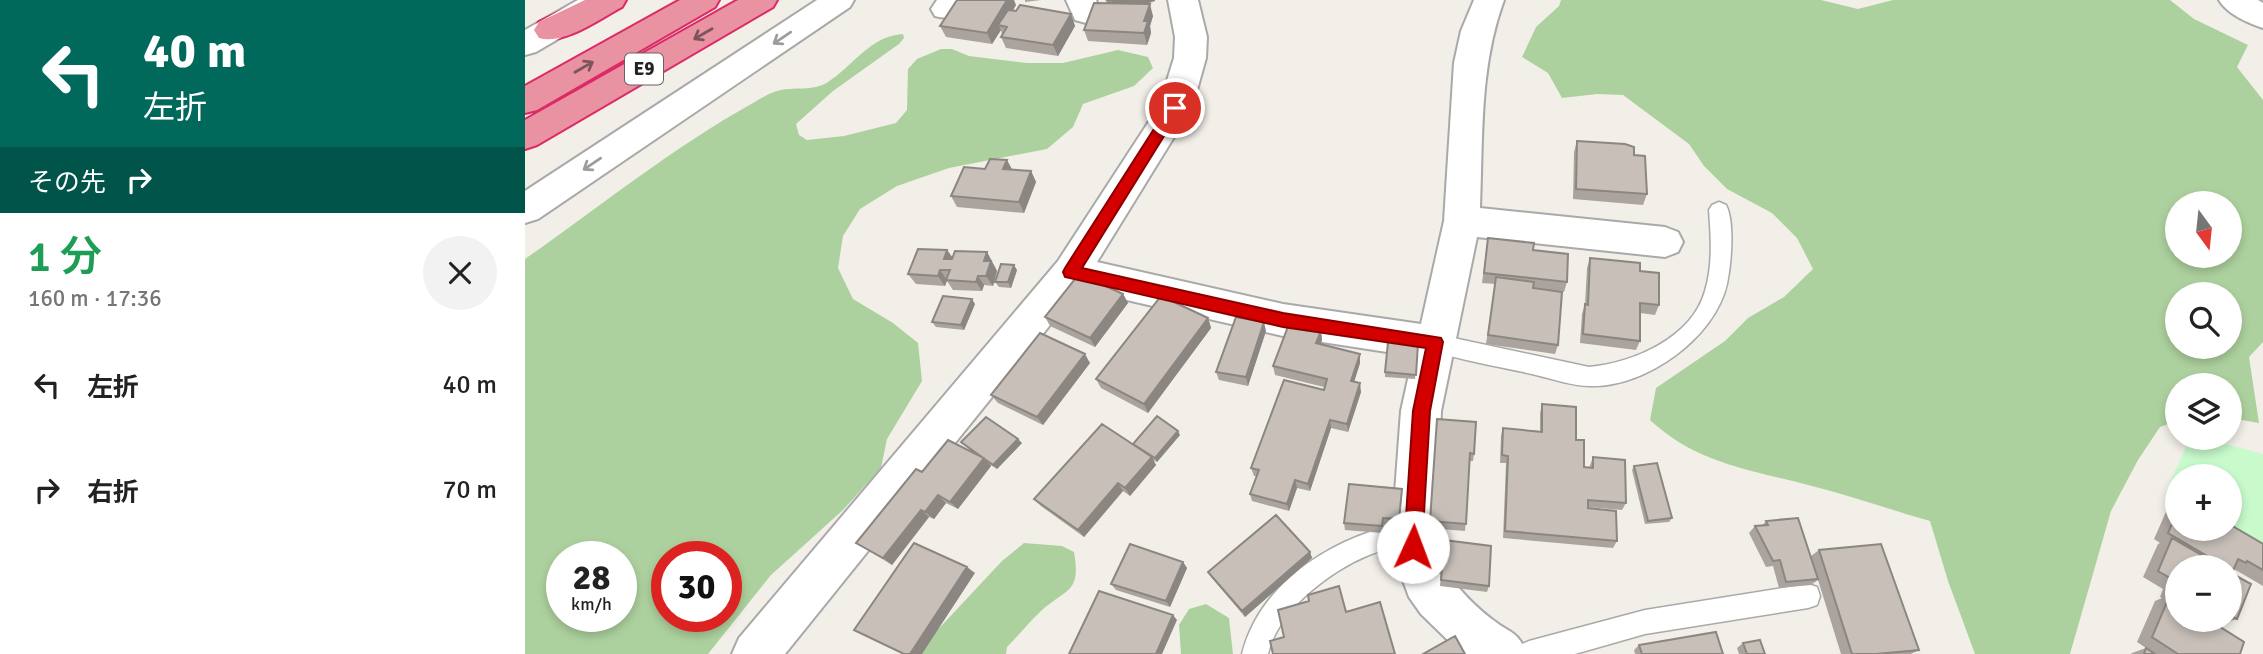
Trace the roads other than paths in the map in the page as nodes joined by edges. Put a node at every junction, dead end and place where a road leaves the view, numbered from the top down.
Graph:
1 (602, 0) edge
2 (611, 0) edge
3 (704, 0) edge
4 (762, 0) edge
5 (839, 0) edge
6 (1183, 0) edge
7 (2234, 0) edge
8 (1474, 10) edge
9 (2263, 17) edge
10 (538, 37) edge
11 (525, 101) edge
12 (525, 136) edge
13 (525, 209) edge
14 (1719, 210) dead end
15 (1462, 221) junction
16 (1665, 242) dead end
17 (1071, 272) junction
18 (1435, 342) junction
19 (1413, 532) junction
20 (1808, 596) edge
21 (1600, 644) edge
22 (755, 654) edge
23 (1255, 654) edge
24 (1504, 654) edge
25 (1529, 654) edge

1 - 10 street
2 - 10 highway
11 -> 3 highway, E9
4 -> 12 highway, E9
5 -> 13 street
6 - 17 street
7 - 9 street
8 - 15 street
14 - 18 lane
15 - 16 street
15 - 18 street
17 - 18 street
17 - 22 street
18 - 19 street
19 - 23 lane
19 - 24 street
20 - 21 lane
21 - 25 lane

